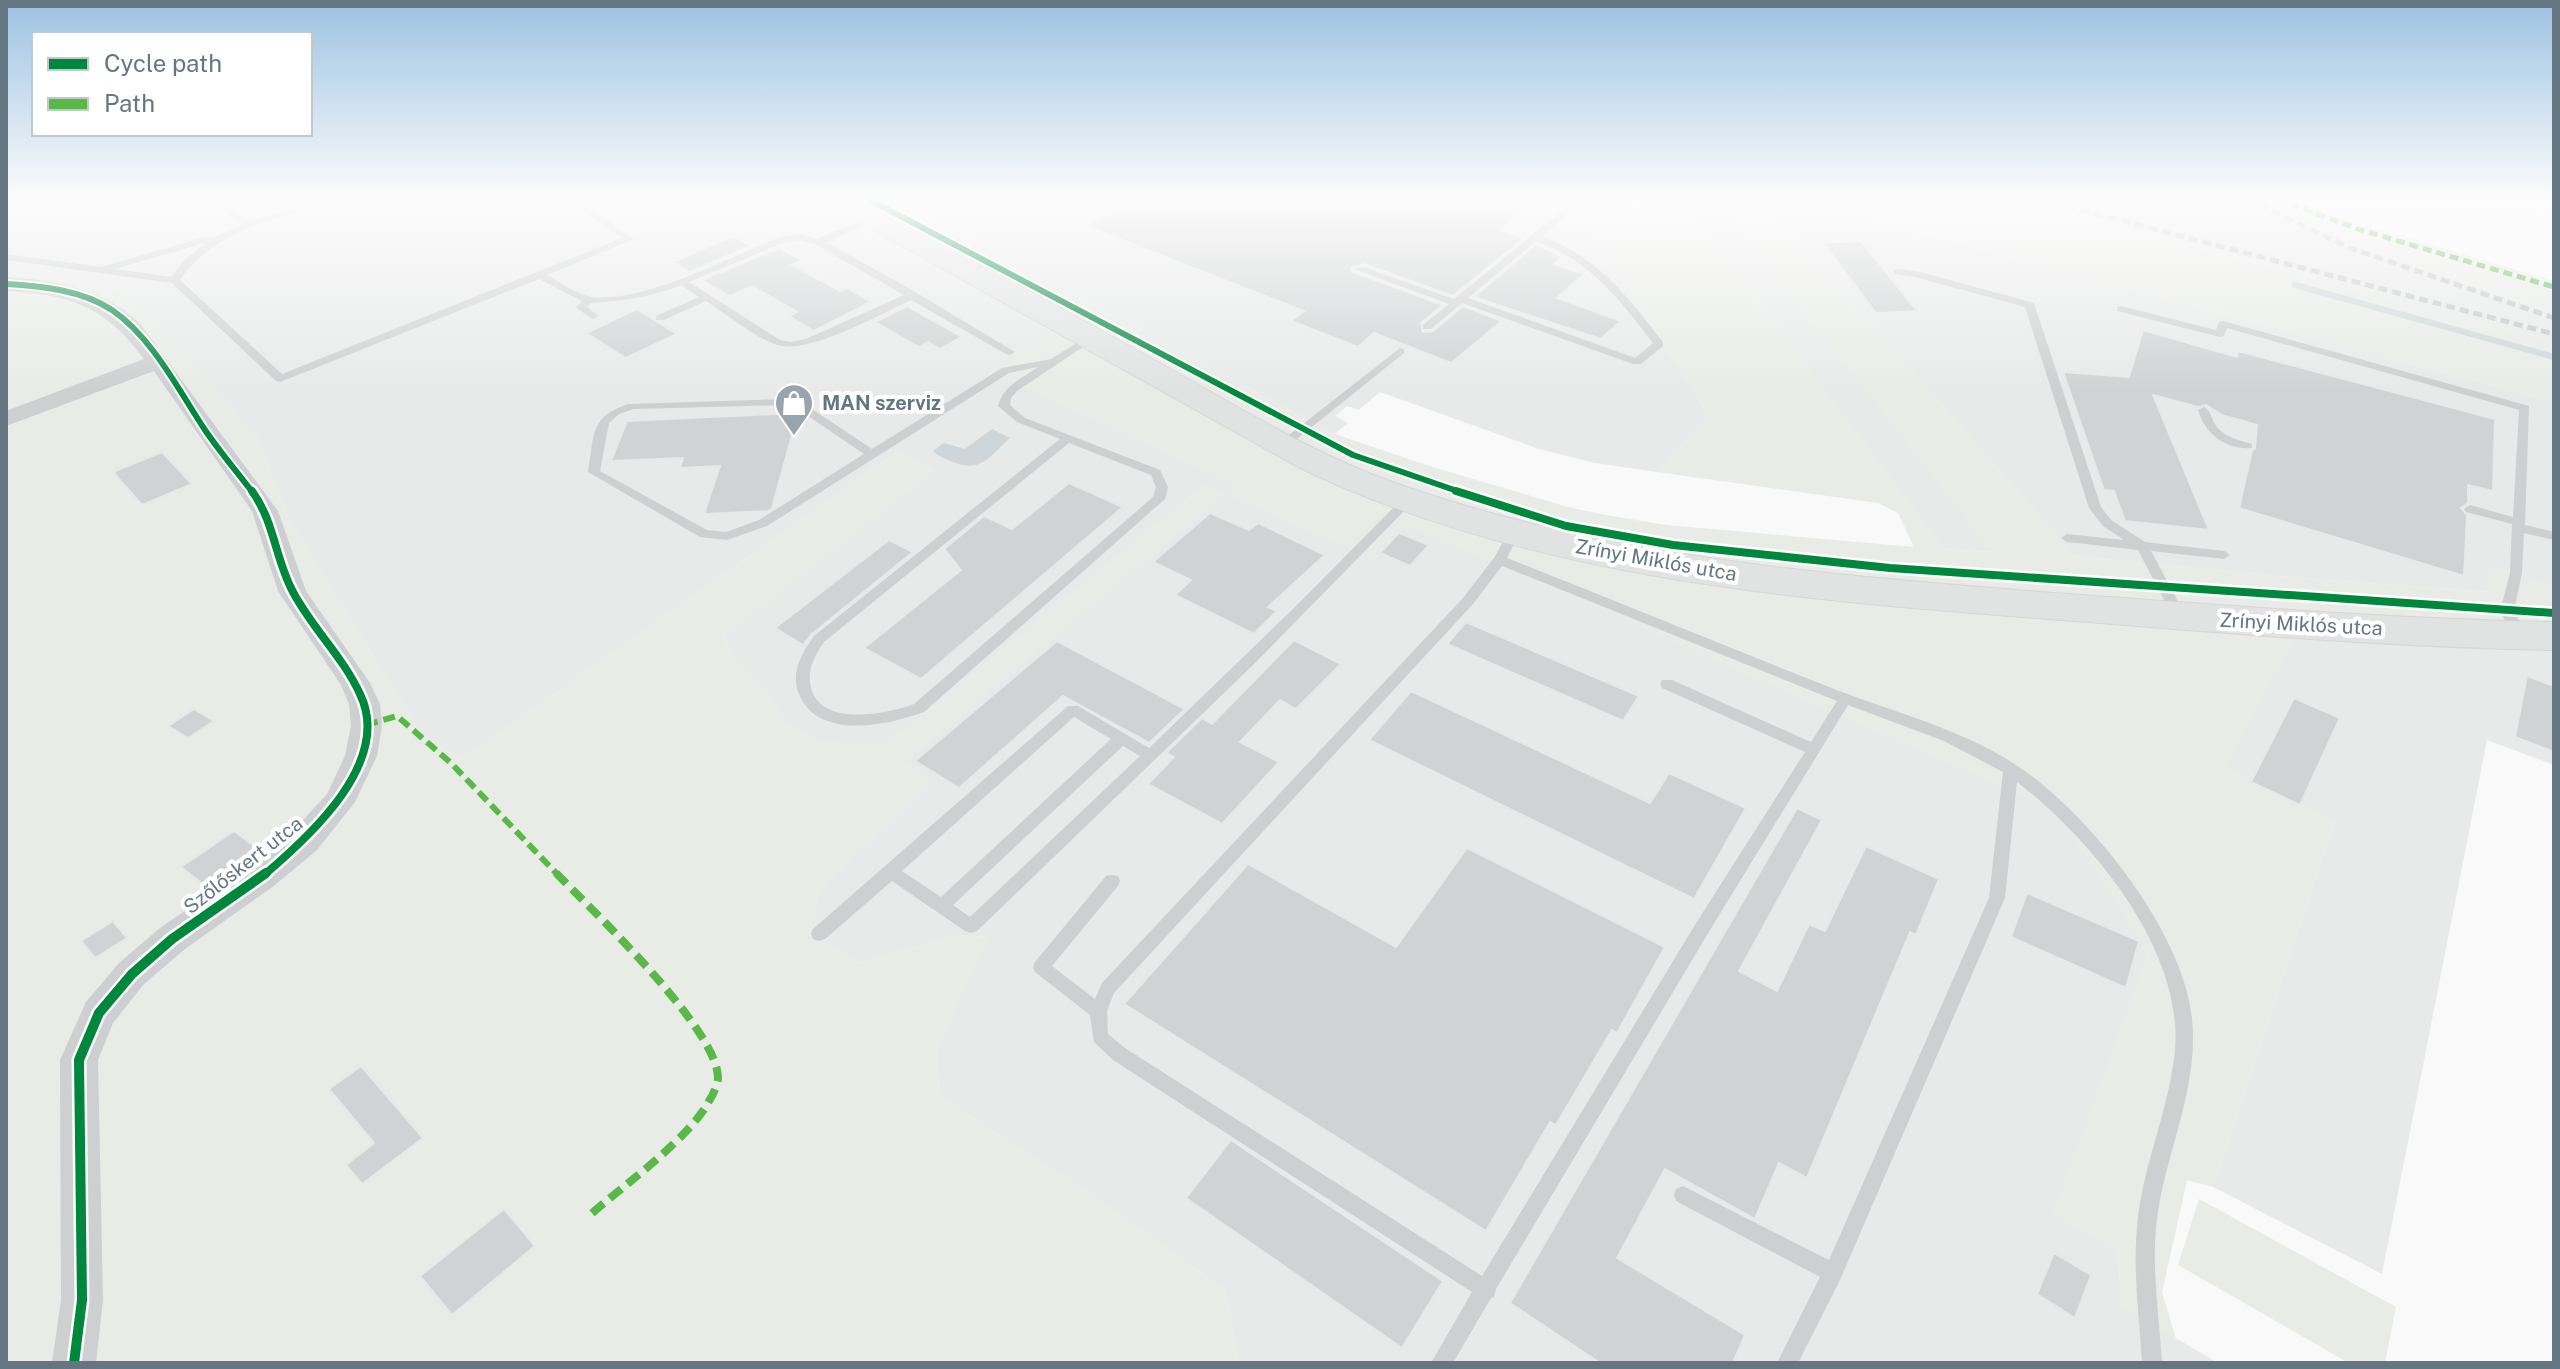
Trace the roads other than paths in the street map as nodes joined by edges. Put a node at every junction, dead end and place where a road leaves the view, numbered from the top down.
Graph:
1 (43, 263) edge
2 (123, 263) edge
3 (151, 263) edge
4 (184, 263) edge
5 (569, 263) edge
6 (727, 263) edge
7 (855, 263) edge
8 (956, 263) edge
9 (1504, 263) edge
10 (1588, 263) edge
11 (1359, 269) dead end
12 (88, 270) junction
13 (1898, 272) dead end
14 (539, 275) junction
15 (140, 277) junction
16 (175, 280) junction
17 (683, 282) junction
18 (6, 284) edge
19 (913, 295) junction
20 (707, 297) junction
21 (588, 300) junction
22 (1458, 301) junction
23 (2121, 309) dead end
24 (593, 316) dead end
25 (660, 318) dead end
26 (1427, 327) dead end
27 (2220, 334) junction
28 (1091, 337) junction
29 (2215, 349) dead end
30 (1400, 351) dead end
31 (1010, 352) dead end
32 (157, 362) junction
33 (1054, 362) junction
34 (2204, 410) dead end
35 (6, 419) edge
36 (1068, 438) junction
37 (1284, 444) junction
38 (2248, 446) dead end
39 (872, 454) junction
40 (1408, 500) junction
41 (2470, 509) dead end
42 (2518, 525) junction
43 (2554, 536) edge
44 (2067, 538) dead end
45 (1507, 546) junction
46 (2142, 546) junction
47 (2224, 555) dead end
48 (2179, 616) junction
49 (2537, 636) edge
50 (1667, 684) dead end
51 (1845, 699) junction
52 (1121, 739) junction
53 (1815, 750) junction
54 (1149, 755) junction
55 (2011, 769) junction
56 (891, 872) junction
57 (1112, 881) dead end
58 (942, 906) junction
59 (819, 934) dead end
60 (1098, 1011) junction
61 (1683, 1195) dead end
62 (1833, 1273) junction
63 (1487, 1290) junction
64 (74, 1363) edge
65 (1441, 1363) edge
66 (1787, 1363) edge
67 (2152, 1363) edge

1 - 12 lane
2 - 12 lane
3 - 15 lane
4 - 16 lane
5 - 14 lane
6 - 17 lane
7 - 19 lane
8 - 28 main road, Zrínyi Miklós utca
9 - 22 lane
10 - 22 lane
11 - 22 lane
12 - 15 lane
13 - 46 lane
14 - 16 lane
14 - 21 lane
15 - 16 lane
17 - 20 lane
17 - 21 lane
18 - 32 street, Szőlőskert utca
19 - 20 lane
19 - 31 lane
20 - 25 lane
21 - 24 lane
22 - 26 lane
23 - 27 lane
27 - 29 lane
27 - 42 lane
28 - 33 lane
28 - 37 main road, Zrínyi Miklós utca
30 - 37 lane
32 - 35 street
32 - 64 street, Szőlőskert utca
33 - 36 lane
33 - 39 lane
34 - 38 lane
36 - 36 lane
37 - 40 main road, Zrínyi Miklós utca
39 - 39 lane
40 - 45 main road, Zrínyi Miklós utca
40 - 54 lane
41 - 42 lane
42 - 43 lane
42 - 49 lane
44 - 46 lane
45 - 48 main road, Zrínyi Miklós utca
45 - 51 lane
45 - 60 lane
46 - 47 lane
46 - 48 lane
48 - 49 main road, Zrínyi Miklós utca
50 - 53 lane
51 - 53 lane
51 - 55 lane
52 - 54 lane
52 - 56 lane
52 - 58 lane
53 - 63 lane
54 - 58 lane
55 - 62 lane
55 - 67 lane
56 - 58 lane
56 - 59 lane
57 - 60 lane
60 - 63 lane
61 - 62 lane
62 - 66 lane
63 - 65 lane

